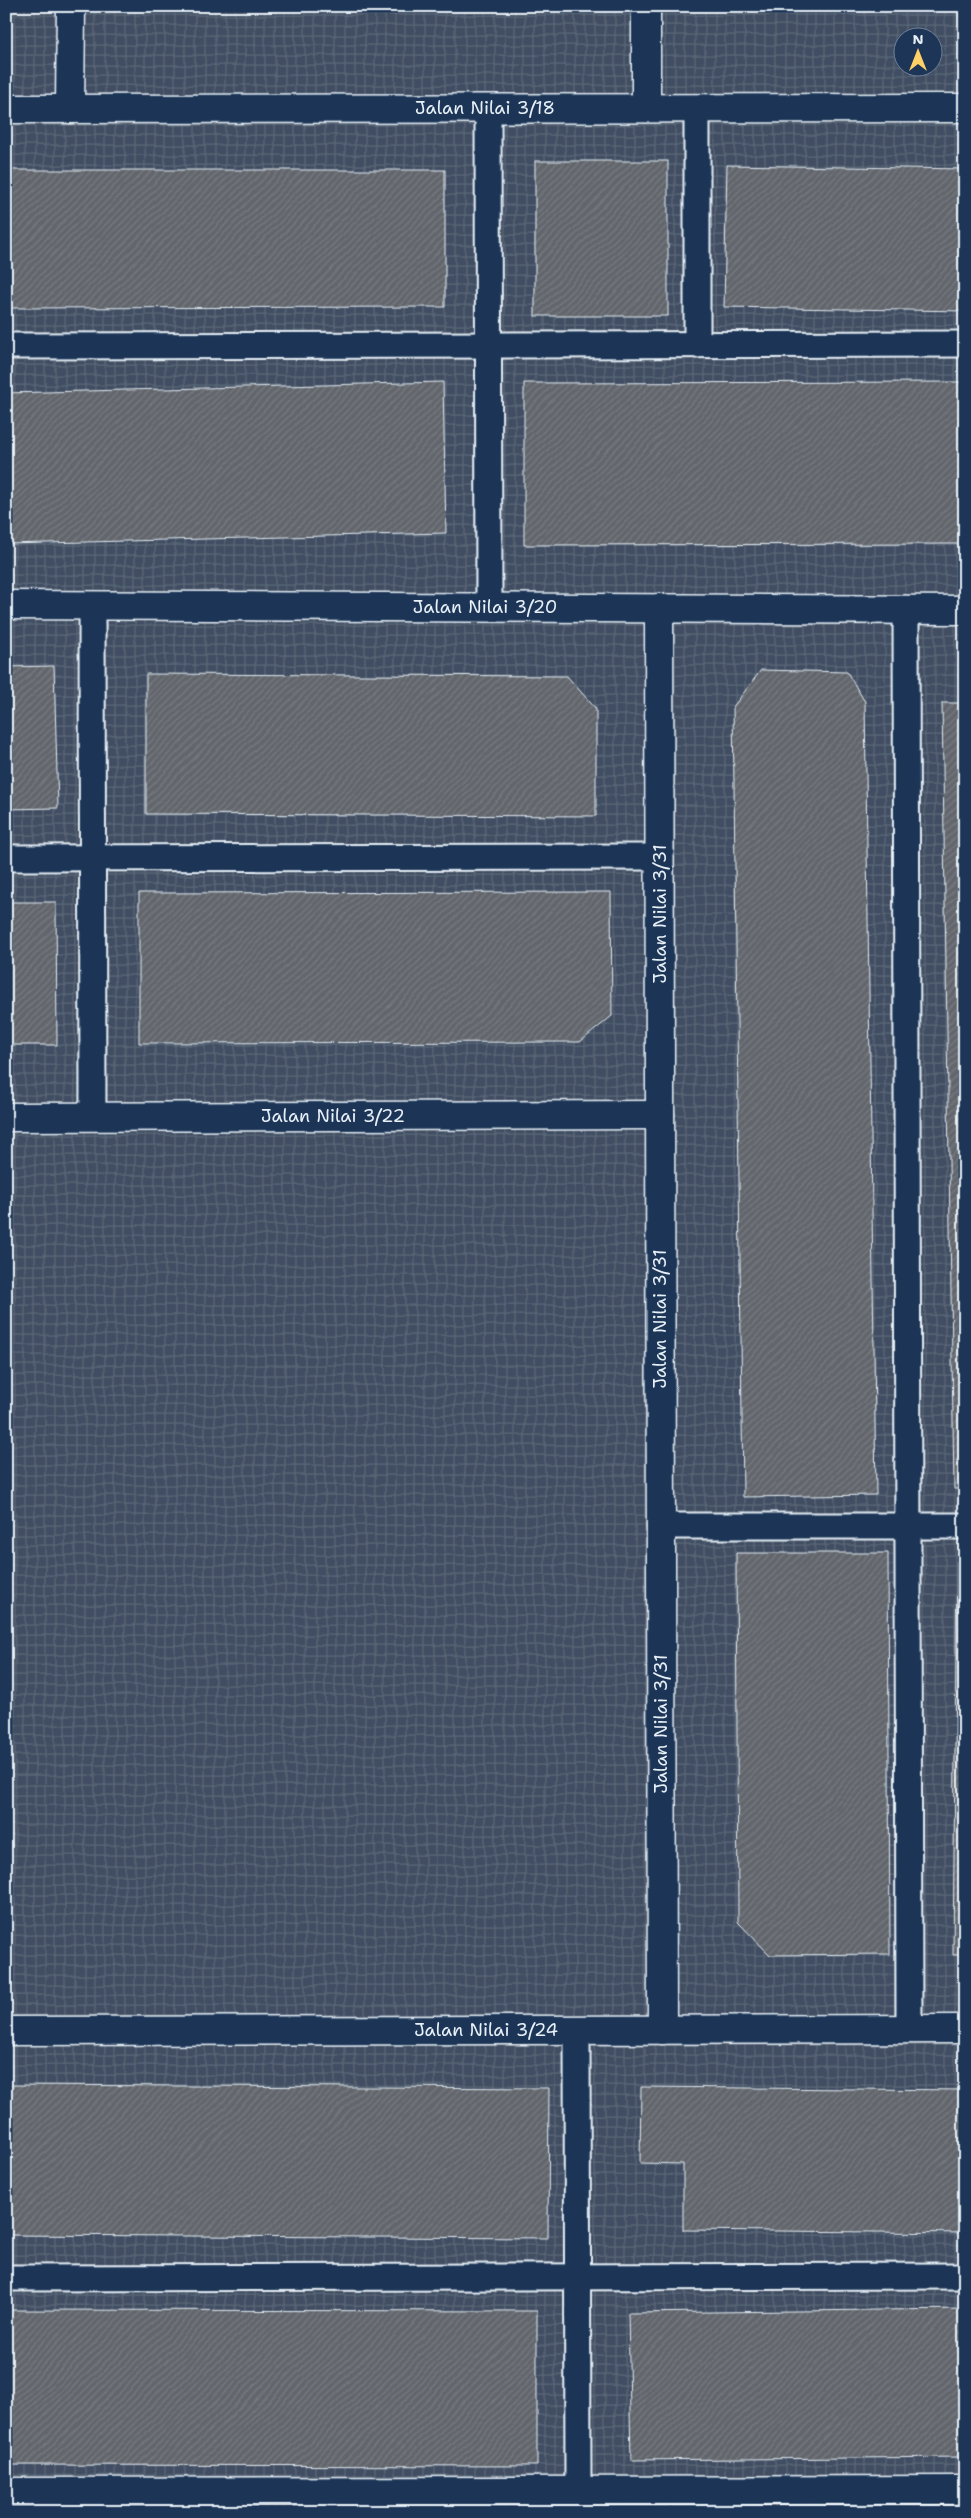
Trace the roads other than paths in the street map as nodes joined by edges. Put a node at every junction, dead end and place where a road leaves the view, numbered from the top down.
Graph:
1 (71, 6) edge
2 (646, 6) edge
3 (488, 108) junction
4 (646, 108) junction
5 (696, 108) junction
6 (965, 108) edge
7 (6, 109) edge
8 (70, 109) junction
9 (696, 344) junction
10 (965, 344) edge
11 (489, 345) junction
12 (6, 346) edge
13 (6, 605) edge
14 (92, 605) junction
15 (490, 607) junction
16 (659, 608) junction
17 (906, 609) junction
18 (965, 610) edge
19 (660, 857) junction
20 (6, 858) edge
21 (93, 858) junction
22 (660, 1115) junction
23 (6, 1117) edge
24 (93, 1117) junction
25 (660, 1526) junction
26 (908, 1526) junction
27 (965, 1526) edge
28 (909, 2029) junction
29 (965, 2029) edge
30 (577, 2030) junction
31 (662, 2030) junction
32 (6, 2031) edge
33 (965, 2276) edge
34 (578, 2277) junction
35 (6, 2278) edge
36 (965, 2490) edge
37 (578, 2491) junction
38 (6, 2492) edge

1 - 8 street
2 - 4 street
3 - 4 street, Jalan Nilai 3/18
3 - 8 street, Jalan Nilai 3/18
3 - 11 lane
4 - 5 street, Jalan Nilai 3/18
5 - 6 street, Jalan Nilai 3/18
5 - 9 lane
7 - 8 street, Jalan Nilai 3/18
9 - 10 lane
9 - 11 lane
11 - 12 lane
11 - 15 lane
13 - 14 street, Jalan Nilai 3/20
14 - 15 street, Jalan Nilai 3/20
14 - 21 lane
15 - 16 street, Jalan Nilai 3/20
16 - 17 street, Jalan Nilai 3/20
16 - 19 street, Jalan Nilai 3/31
17 - 18 street, Jalan Nilai 3/20
17 - 26 lane
19 - 21 lane
19 - 22 street, Jalan Nilai 3/31
20 - 21 lane
21 - 24 lane
22 - 24 street, Jalan Nilai 3/22
22 - 25 street, Jalan Nilai 3/31
23 - 24 street, Jalan Nilai 3/22
25 - 26 lane
25 - 31 street, Jalan Nilai 3/31
26 - 27 lane
26 - 28 lane
28 - 29 street, Jalan Nilai 3/24
28 - 31 street, Jalan Nilai 3/24
30 - 31 street, Jalan Nilai 3/24
30 - 32 street, Jalan Nilai 3/24
30 - 34 lane
33 - 34 lane
34 - 35 lane
34 - 37 lane
36 - 37 street
37 - 38 street

